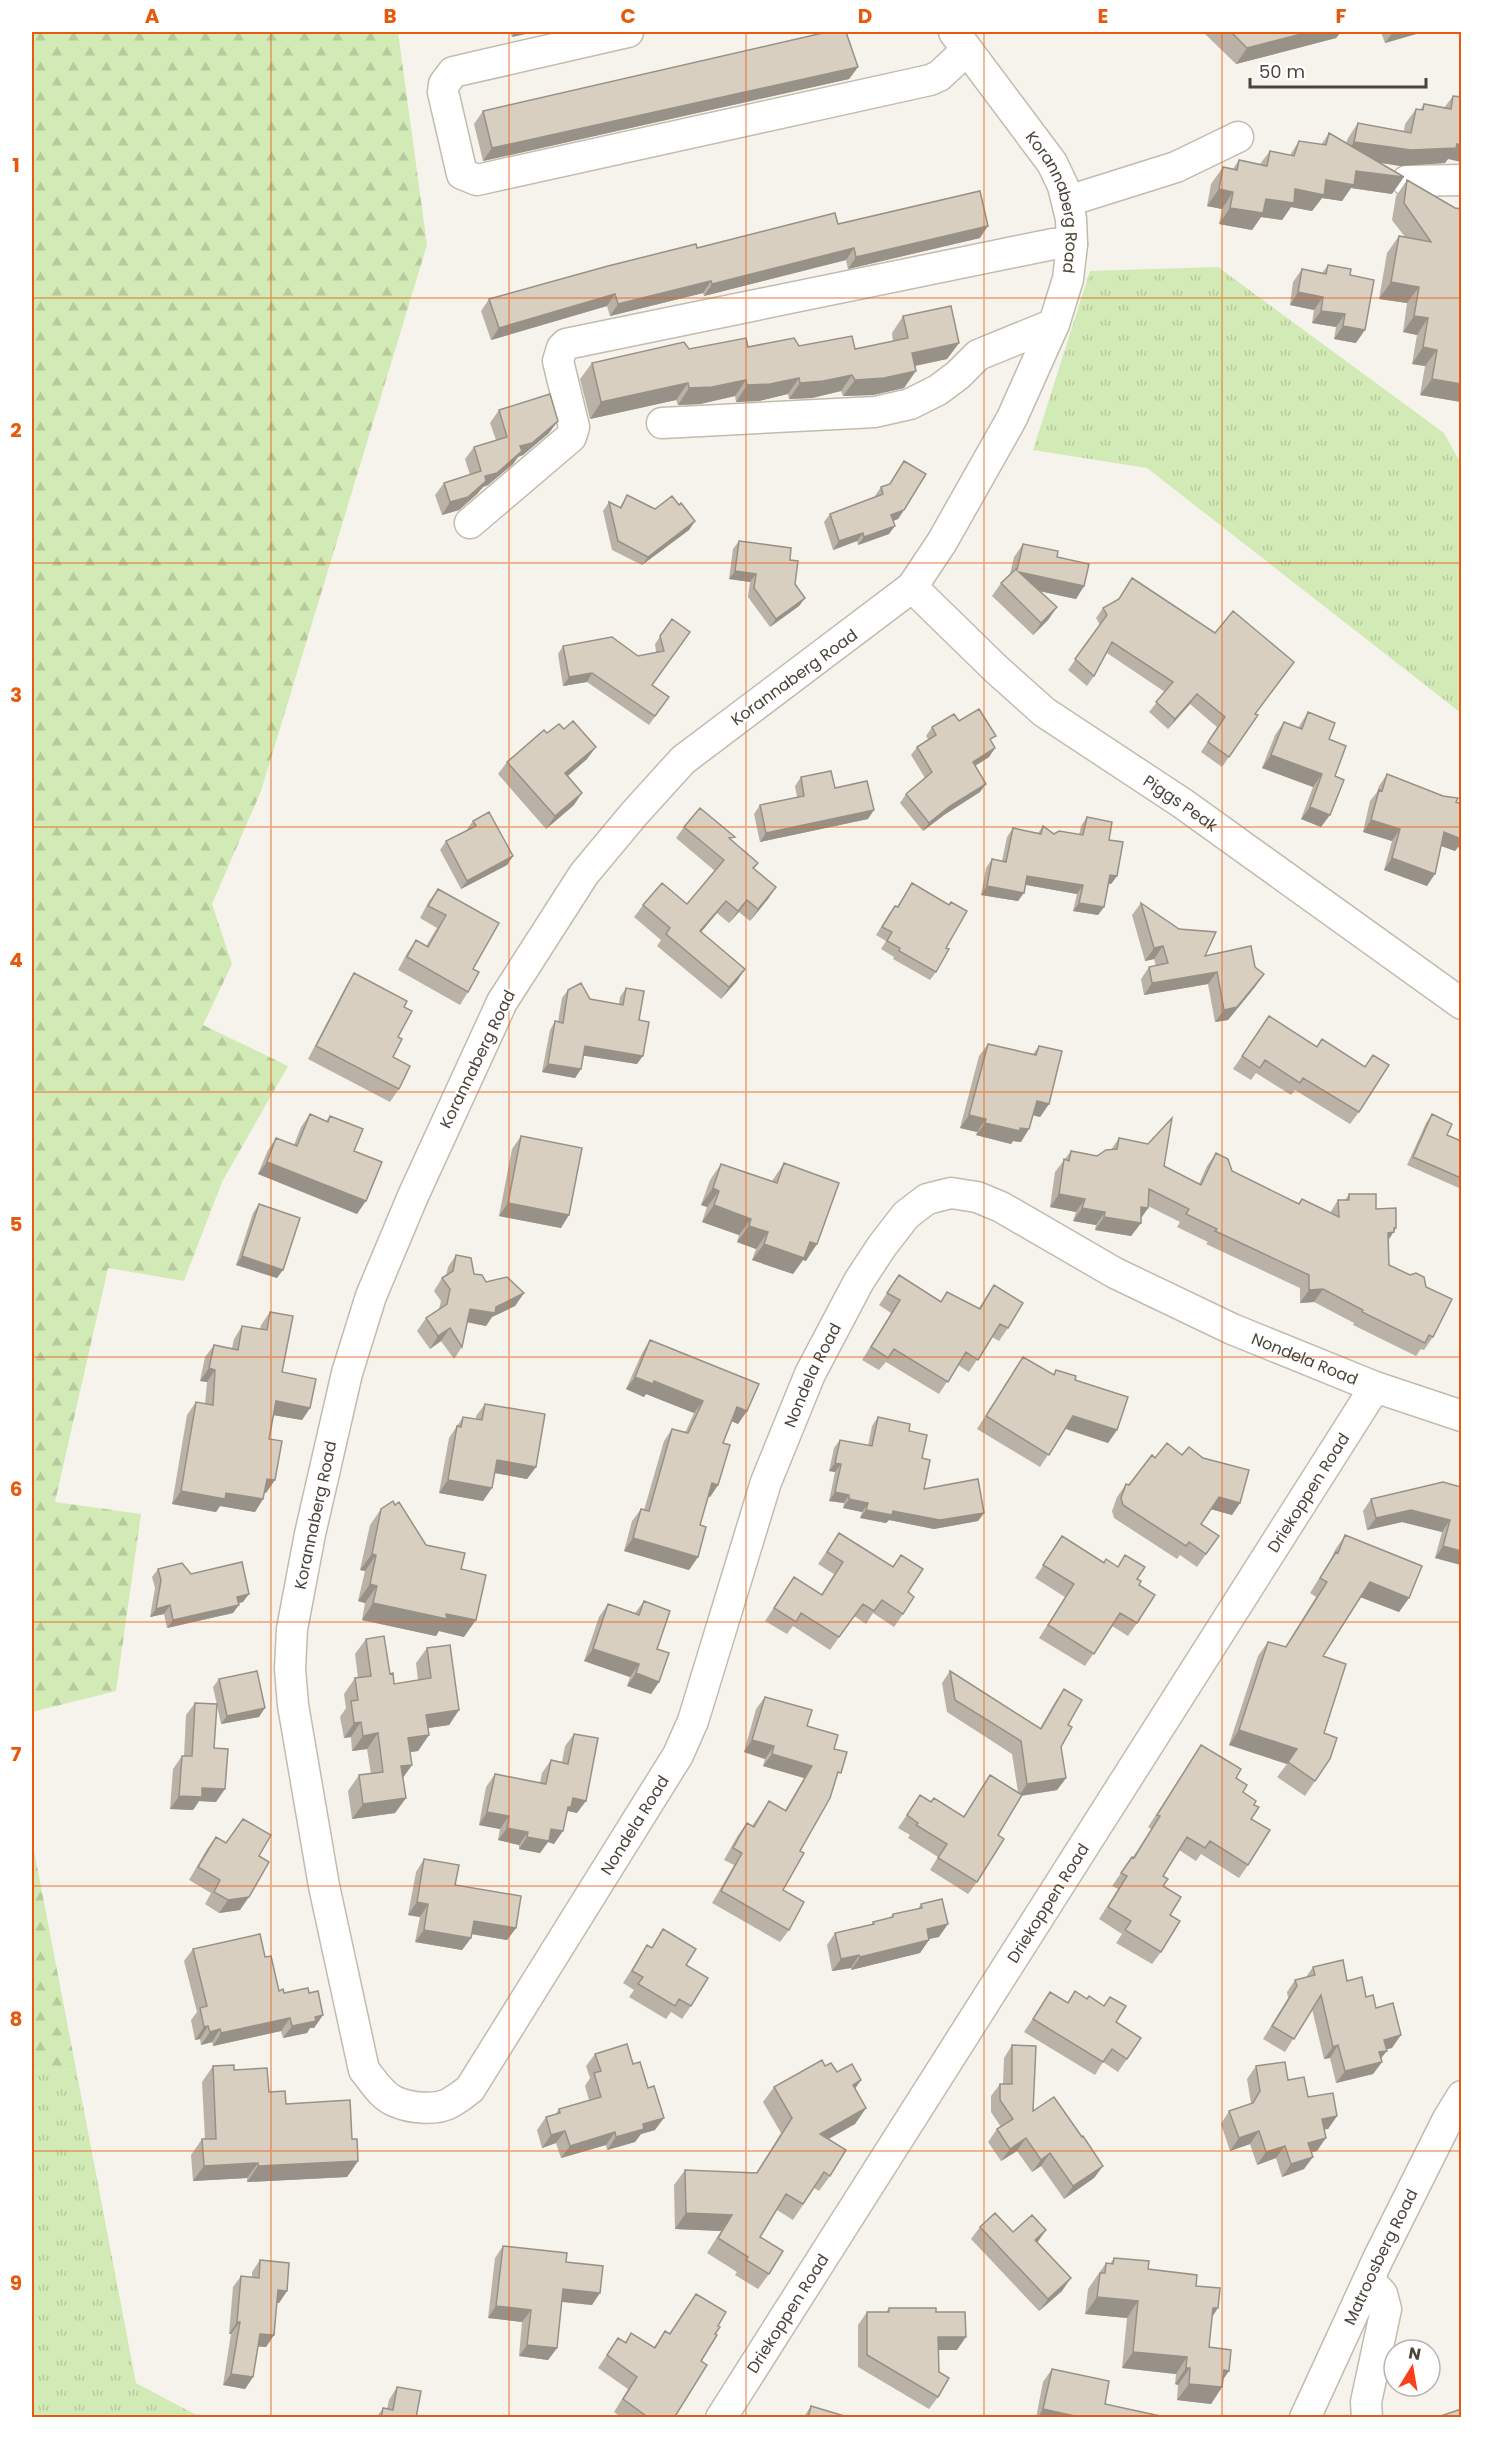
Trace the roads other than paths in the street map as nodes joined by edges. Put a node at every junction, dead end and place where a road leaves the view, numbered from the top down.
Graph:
1 (628, 32) edge
2 (960, 41) edge
3 (1238, 137) dead end
4 (1461, 180) edge
5 (1407, 181) edge
6 (1068, 201) junction
7 (1072, 244) junction
8 (1054, 324) junction
9 (662, 423) dead end
10 (470, 523) dead end
11 (912, 587) junction
12 (1461, 1004) edge
13 (1375, 1388) junction
14 (1461, 1416) edge
15 (470, 2090) joint
16 (1461, 2096) edge
17 (1369, 2280) junction
18 (721, 2418) edge
19 (1305, 2418) edge
20 (1367, 2418) edge

1 - 2 street
2 - 6 street, Korannaberg Road
3 - 6 street
4 - 5 street
6 - 7 street, Korannaberg Road
7 - 8 street, Korannaberg Road
7 - 10 street
8 - 9 street
8 - 11 street, Korannaberg Road
11 - 12 street, Piggs Peak
11 - 15 street, Korannaberg Road
13 - 14 street, Nondela Road
13 - 15 street, Nondela Road
13 - 18 street, Driekoppen Road
16 - 17 street, Matroosberg Road
17 - 19 street, Matroosberg Road
17 - 20 street

